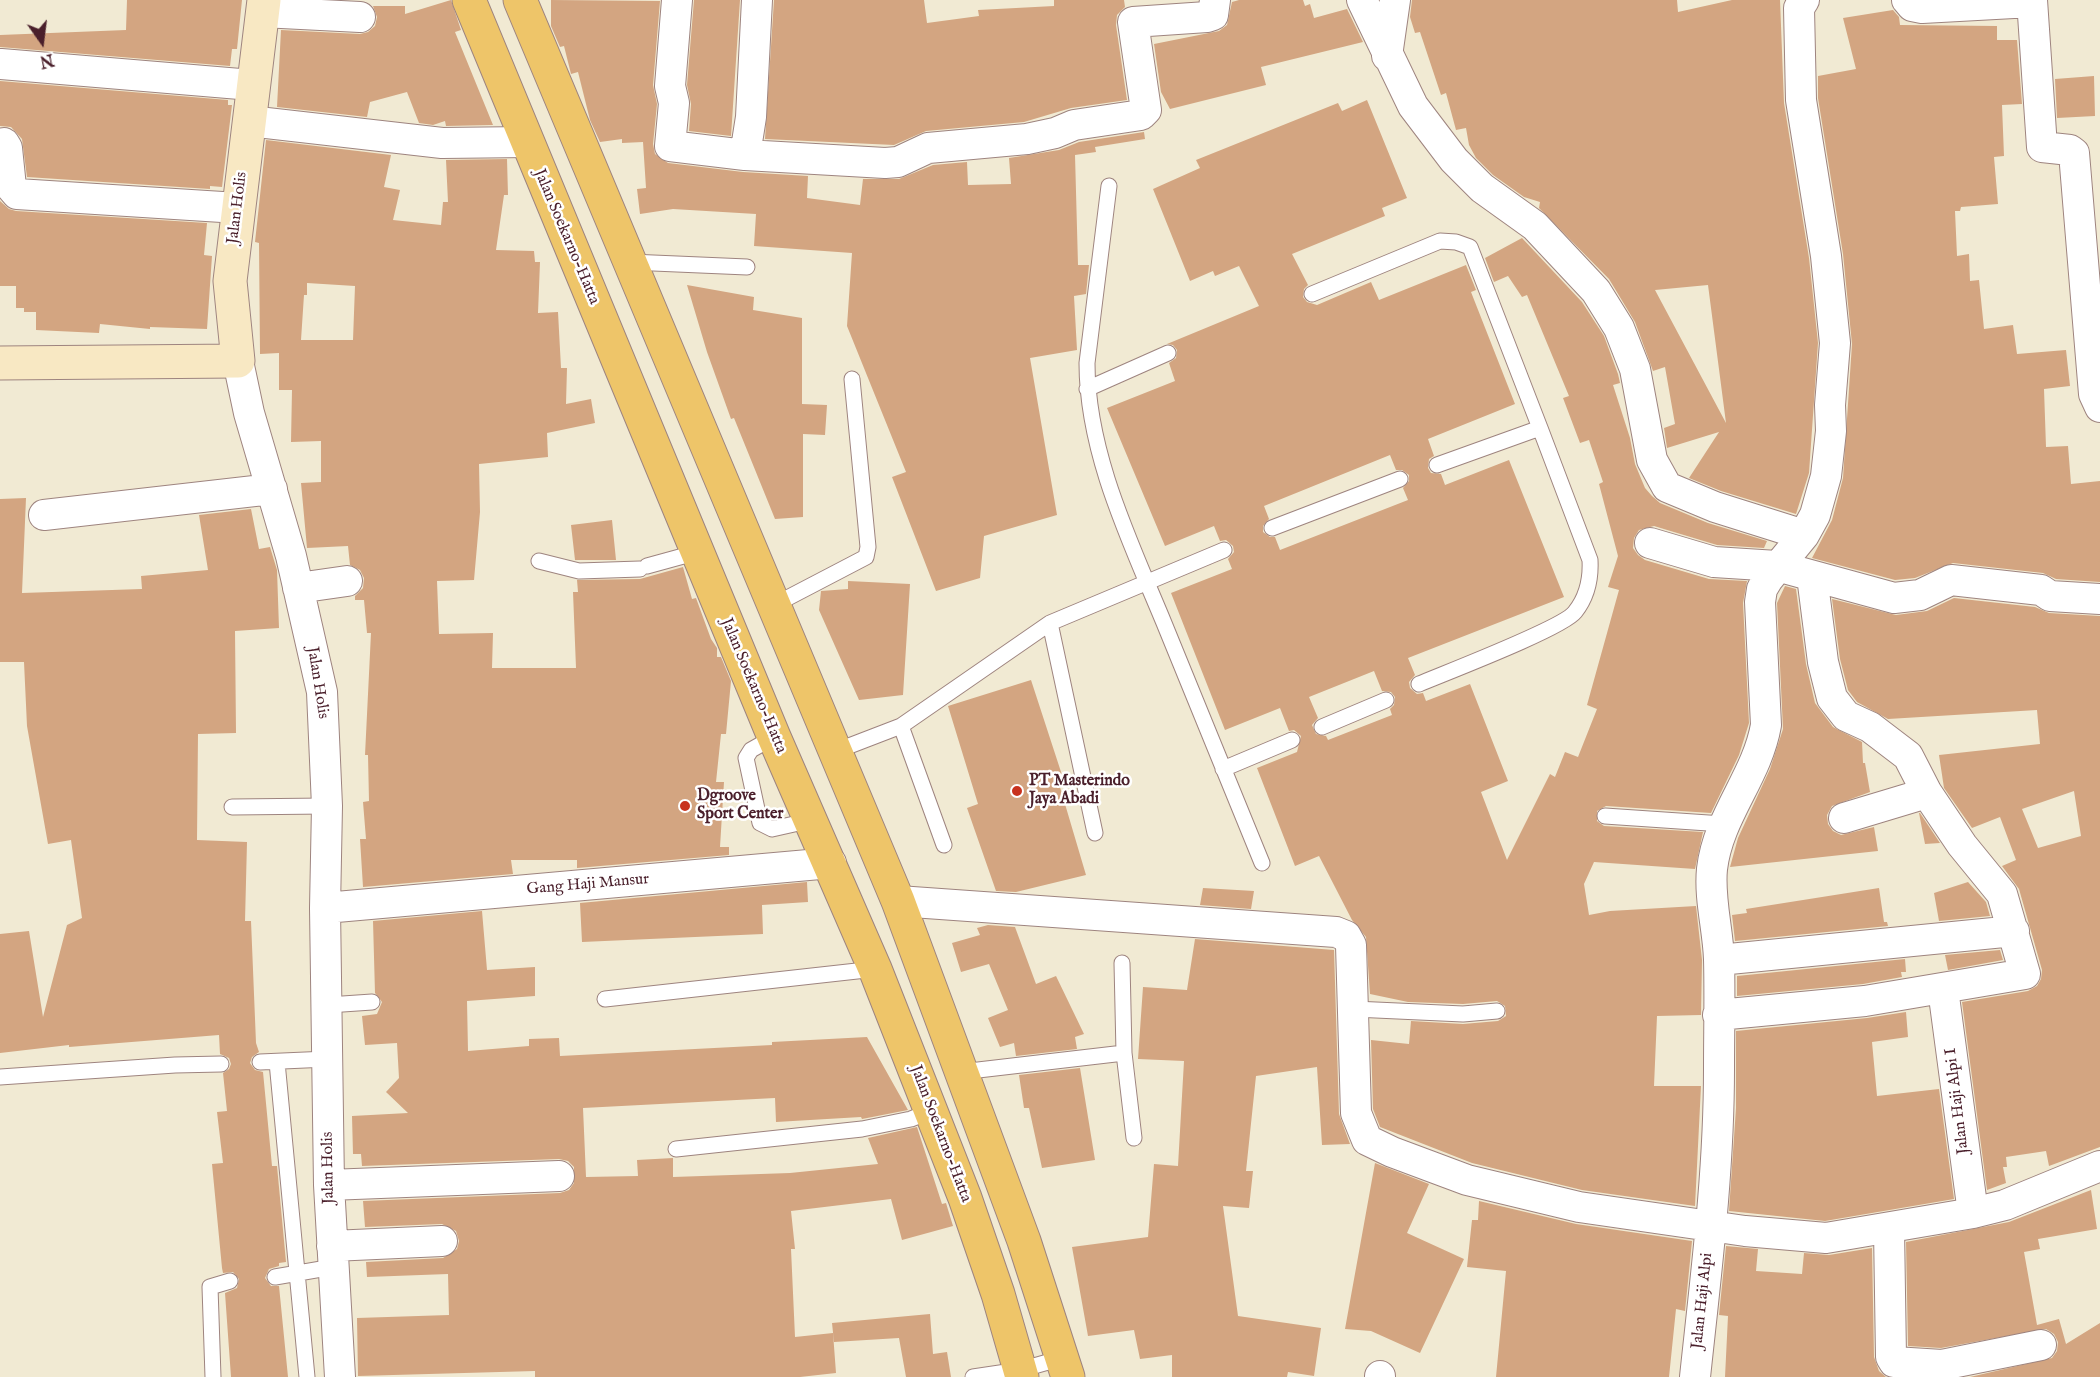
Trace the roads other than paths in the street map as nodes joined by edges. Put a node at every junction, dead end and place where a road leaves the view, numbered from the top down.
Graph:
1 (469, 0) edge
2 (520, 0) edge
3 (676, 0) edge
4 (757, 0) edge
5 (1215, 0) edge
6 (1362, 0) edge
7 (1395, 0) edge
8 (1804, 0) edge
9 (1908, 0) edge
10 (2032, 1) edge
11 (263, 6) edge
12 (1159, 10) edge
13 (360, 17) dead end
14 (1387, 56) junction
15 (1, 64) edge
16 (252, 85) junction
17 (249, 121) junction
18 (527, 142) junction
19 (0, 144) edge
20 (745, 155) junction
21 (1109, 186) dead end
22 (238, 207) junction
23 (630, 262) junction
24 (747, 267) dead end
25 (1312, 294) dead end
26 (1168, 353) dead end
27 (238, 361) junction
28 (0, 363) edge
29 (852, 379) dead end
30 (1087, 389) junction
31 (2100, 407) edge
32 (1539, 428) junction
33 (1437, 465) dead end
34 (1400, 479) dead end
35 (272, 489) junction
36 (44, 515) dead end
37 (1272, 528) dead end
38 (1804, 536) junction
39 (1650, 543) dead end
40 (1224, 550) dead end
41 (698, 552) junction
42 (539, 561) dead end
43 (1777, 566) junction
44 (1812, 576) junction
45 (347, 581) dead end
46 (1147, 581) junction
47 (298, 588) junction
48 (2100, 599) edge
49 (774, 605) junction
50 (1050, 623) junction
51 (1419, 684) dead end
52 (1386, 700) dead end
53 (901, 726) junction
54 (1322, 728) dead end
55 (774, 737) junction
56 (1292, 740) dead end
57 (836, 751) junction
58 (1223, 769) junction
59 (1927, 793) junction
60 (327, 806) junction
61 (232, 807) dead end
62 (1605, 816) dead end
63 (1844, 818) dead end
64 (812, 820) junction
65 (1723, 824) junction
66 (1095, 833) dead end
67 (945, 845) dead end
68 (831, 863) junction
69 (1262, 863) dead end
70 (898, 901) junction
71 (335, 907) junction
72 (2014, 931) junction
73 (1719, 960) junction
74 (1122, 963) dead end
75 (875, 969) junction
76 (1943, 990) junction
77 (605, 999) dead end
78 (372, 1002) dead end
79 (328, 1005) junction
80 (1354, 1009) junction
81 (1497, 1011) dead end
82 (1718, 1015) junction
83 (1124, 1053) junction
84 (328, 1059) junction
85 (260, 1062) dead end
86 (277, 1062) junction
87 (221, 1064) dead end
88 (961, 1072) junction
89 (0, 1077) edge
90 (931, 1111) junction
91 (1134, 1138) dead end
92 (676, 1149) dead end
93 (2092, 1169) edge
94 (559, 1176) dead end
95 (329, 1185) junction
96 (1973, 1213) junction
97 (1713, 1226) junction
98 (1889, 1229) junction
99 (442, 1241) dead end
100 (333, 1256) junction
101 (298, 1275) junction
102 (275, 1277) dead end
103 (230, 1281) dead end
104 (2041, 1345) dead end
105 (1065, 1367) edge
106 (1959, 1370) edge
107 (1021, 1373) edge
108 (213, 1377) edge
109 (307, 1377) edge
110 (340, 1377) edge
111 (973, 1377) edge
112 (1695, 1377) edge

1 - 18 highway, Jalan Soekarno-Hatta
2 - 23 highway
3 - 20 street
4 - 20 street
5 - 12 street
6 - 14 street
7 - 14 street
8 - 38 street, Jalan Haji Alpi
9 - 10 street
10 - 31 street
11 - 13 street
11 - 16 street, Jalan Holis
12 - 20 street
14 - 38 street
15 - 16 street
16 - 17 street, Jalan Holis
17 - 18 street
17 - 22 street, Jalan Holis
18 - 41 highway, Jalan Soekarno-Hatta
19 - 22 street
21 - 30 lane
22 - 27 street, Jalan Holis
23 - 24 lane
23 - 49 highway
25 - 32 lane
26 - 30 lane
27 - 28 street
27 - 35 street, Jalan Holis
29 - 49 lane
30 - 46 lane
32 - 33 lane
32 - 51 lane
34 - 37 lane
35 - 36 street
35 - 47 street, Jalan Holis
38 - 43 street, Jalan Haji Alpi
39 - 43 street
40 - 46 lane
41 - 42 lane
41 - 55 highway, Jalan Soekarno-Hatta
43 - 44 street
43 - 65 street, Jalan Haji Alpi
44 - 48 street
44 - 59 street
45 - 47 street
46 - 50 lane
46 - 58 lane
47 - 60 street, Jalan Holis
49 - 57 highway
50 - 53 lane
50 - 66 lane
52 - 54 lane
53 - 57 lane
53 - 67 lane
55 - 64 highway, Jalan Soekarno-Hatta
55 - 64 lane
56 - 58 lane
57 - 70 highway
58 - 69 lane
59 - 63 street
59 - 72 street
60 - 61 lane
60 - 71 street, Jalan Holis
62 - 65 lane
64 - 68 highway, Jalan Soekarno-Hatta
65 - 73 street, Jalan Haji Alpi
68 - 71 street, Gang Haji Mansur
68 - 75 highway, Jalan Soekarno-Hatta
70 - 80 street
70 - 88 highway
71 - 79 street, Jalan Holis
72 - 73 street
72 - 76 street
73 - 82 street, Jalan Haji Alpi
74 - 83 lane
75 - 77 lane
75 - 90 highway, Jalan Soekarno-Hatta
76 - 82 street
76 - 96 street, Jalan Haji Alpi I
78 - 79 lane
79 - 84 street, Jalan Holis
80 - 81 lane
80 - 97 street
82 - 97 street, Jalan Haji Alpi
83 - 88 lane
83 - 91 lane
84 - 86 lane
84 - 95 street, Jalan Holis
85 - 86 lane
86 - 101 lane
87 - 89 lane
88 - 105 highway
90 - 92 lane
90 - 107 highway, Jalan Soekarno-Hatta
93 - 96 street
94 - 95 street
95 - 100 street, Jalan Holis
96 - 98 street
97 - 98 street
97 - 112 street, Jalan Haji Alpi
98 - 106 street
99 - 100 street
100 - 101 lane
100 - 110 street, Jalan Holis
101 - 102 lane
101 - 109 lane
103 - 108 lane
104 - 106 street
105 - 107 lane
107 - 111 lane

